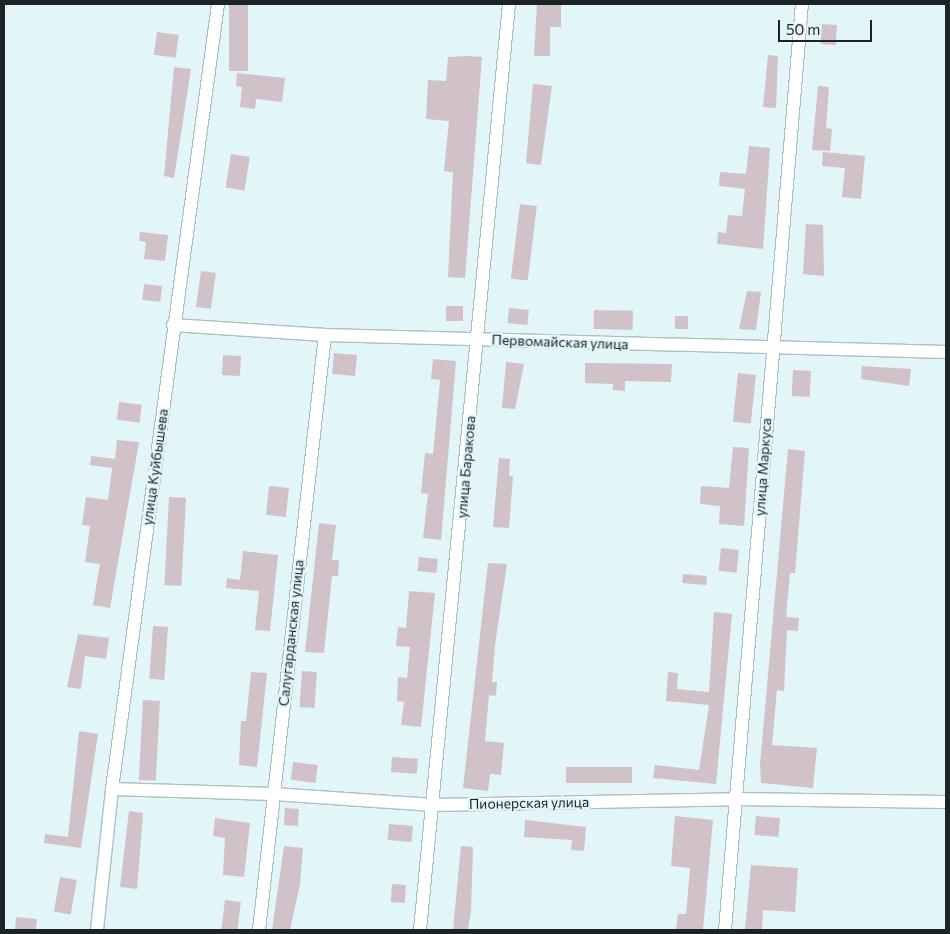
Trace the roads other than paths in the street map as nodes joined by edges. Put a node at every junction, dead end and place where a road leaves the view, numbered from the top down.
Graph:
1 (218, 4) edge
2 (509, 4) edge
3 (802, 4) edge
4 (174, 325) junction
5 (325, 335) junction
6 (478, 340) junction
7 (772, 349) junction
8 (946, 352) edge
9 (112, 789) junction
10 (273, 794) junction
11 (737, 799) junction
12 (946, 802) edge
13 (434, 805) junction
14 (97, 930) edge
15 (259, 930) edge
16 (420, 930) edge
17 (725, 930) edge

1 - 4 street, улица Куйбышева
2 - 6 street, улица Баракова
3 - 7 street, улица Маркуса
4 - 5 street, Первомайская улица
4 - 9 street, улица Куйбышева
5 - 6 street, Первомайская улица
5 - 10 street, Салугарданская улица
6 - 7 street, Первомайская улица
6 - 13 street, улица Баракова
7 - 8 street, Первомайская улица
7 - 11 street, улица Маркуса
9 - 10 street, Пионерская улица
9 - 14 street, улица Куйбышева
10 - 13 street, Пионерская улица
10 - 15 street, Салугарданская улица
11 - 12 street, Пионерская улица
11 - 13 street, Пионерская улица
11 - 17 street, улица Маркуса
13 - 16 street, улица Баракова

